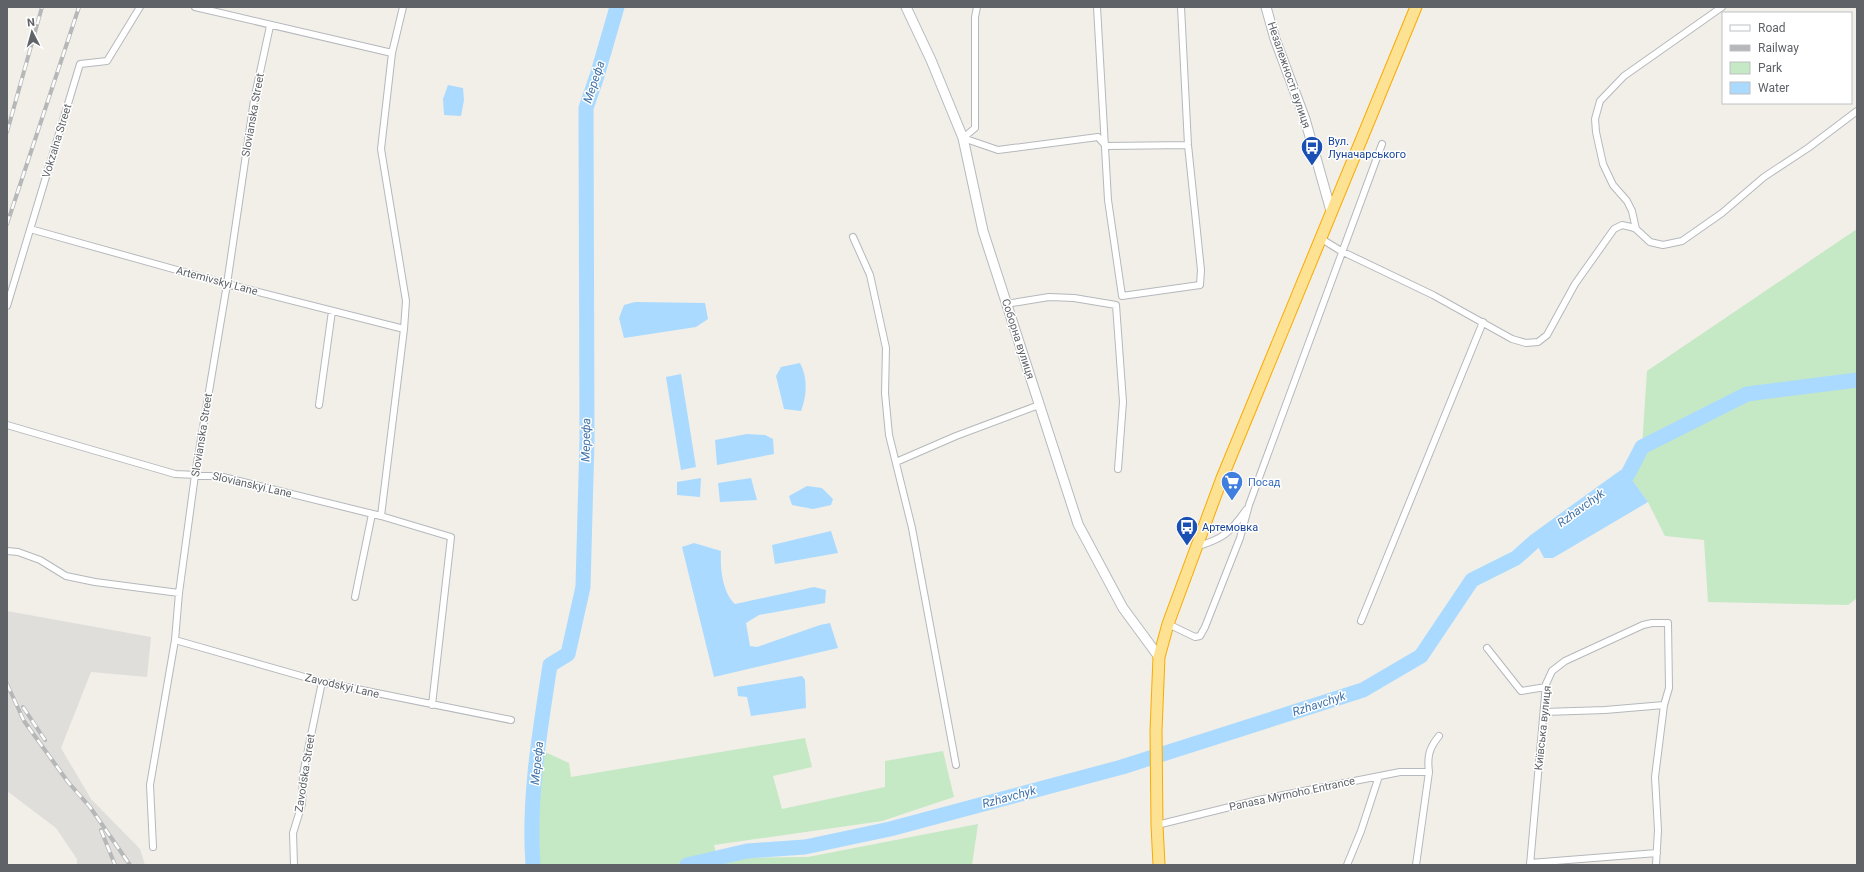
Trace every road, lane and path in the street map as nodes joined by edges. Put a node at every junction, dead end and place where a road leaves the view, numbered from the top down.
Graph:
1 (140, 7) edge
2 (195, 7) edge
3 (403, 7) edge
4 (906, 7) edge
5 (977, 7) edge
6 (1097, 7) edge
7 (1181, 7) edge
8 (1266, 7) edge
9 (1416, 7) edge
10 (1722, 7) edge
11 (270, 26) junction
12 (392, 53) junction
13 (1857, 111) edge
14 (963, 138) junction
15 (1382, 144) dead end
16 (1188, 145) junction
17 (1106, 146) junction
18 (1331, 211) junction
19 (1632, 211) junction
20 (1622, 225) junction
21 (30, 229) junction
22 (1636, 229) junction
23 (853, 238) dead end
24 (1320, 238) junction
25 (1342, 251) junction
26 (227, 284) junction
27 (1122, 296) junction
28 (1006, 304) junction
29 (1116, 305) junction
30 (7, 306) edge
31 (332, 310) junction
32 (1483, 322) junction
33 (404, 329) junction
34 (319, 405) dead end
35 (1039, 405) junction
36 (7, 425) edge
37 (896, 462) junction
38 (1118, 469) dead end
39 (195, 475) junction
40 (1249, 505) junction
41 (372, 514) junction
42 (381, 516) junction
43 (1196, 547) junction
44 (7, 551) edge
45 (179, 593) junction
46 (355, 597) dead end
47 (1360, 621) dead end
48 (1168, 624) junction
49 (175, 640) junction
50 (1487, 648) dead end
51 (1159, 658) junction
52 (322, 682) junction
53 (1546, 687) junction
54 (432, 705) junction
55 (1664, 705) junction
56 (1544, 712) junction
57 (511, 720) dead end
58 (1438, 736) dead end
59 (956, 765) dead end
60 (1429, 772) junction
61 (1379, 776) junction
62 (1157, 825) junction
63 (153, 847) dead end
64 (1657, 853) junction
65 (1530, 864) edge
66 (294, 865) edge
67 (1159, 865) edge
68 (1347, 865) edge
69 (1416, 865) edge
70 (1656, 865) edge

1 - 21 street, Vokzalna Street
2 - 11 street
3 - 12 street
4 - 14 street, Соборна вулиця
5 - 14 street
6 - 17 street
7 - 16 street
8 - 18 street, Незалежності вулиця
9 - 18 highway
10 - 19 street
11 - 12 street
11 - 26 street, Slovianska Street
12 - 33 street
13 - 22 street
14 - 17 street
14 - 28 street, Соборна вулиця
15 - 25 street
16 - 17 street
16 - 27 street
17 - 27 street
18 - 24 highway
19 - 20 street
19 - 22 street
20 - 22 street
20 - 32 street
21 - 26 street, Artemivskyi Lane
21 - 30 street, Vokzalna Street
23 - 37 street
24 - 25 street
24 - 43 highway
25 - 32 street
25 - 40 street
26 - 31 street, Artemivskyi Lane
26 - 39 street, Slovianska Street
27 - 29 street
28 - 29 street
28 - 35 street, Соборна вулиця
29 - 38 street
31 - 33 street, Artemivskyi Lane
31 - 34 street
32 - 47 street
33 - 42 street
35 - 37 street
35 - 51 street, Соборна вулиця
36 - 39 street, Slovianskyi Lane
37 - 59 street
39 - 41 street, Slovianskyi Lane
39 - 45 street, Slovianska Street
40 - 43 street
40 - 48 street
41 - 42 street, Slovianskyi Lane
41 - 46 street
42 - 54 street, Slovianskyi Lane
43 - 48 highway
44 - 45 street
45 - 49 street, Slovianska Street
48 - 51 highway
49 - 52 street, Zavodskyi Lane
49 - 63 street, Slovianska Street
50 - 53 street
51 - 62 highway
52 - 54 street, Zavodskyi Lane
52 - 66 street, Zavodska Street
53 - 55 street, Київська вулиця
53 - 56 street, Київська вулиця
54 - 57 street, Zavodskyi Lane
55 - 56 street
55 - 64 street
56 - 65 street, Київська вулиця
58 - 60 street
60 - 61 street, Panasa Myrnoho Entrance
60 - 69 street
61 - 62 street, Panasa Myrnoho Entrance
61 - 68 street
62 - 67 highway
64 - 65 street
64 - 70 street

